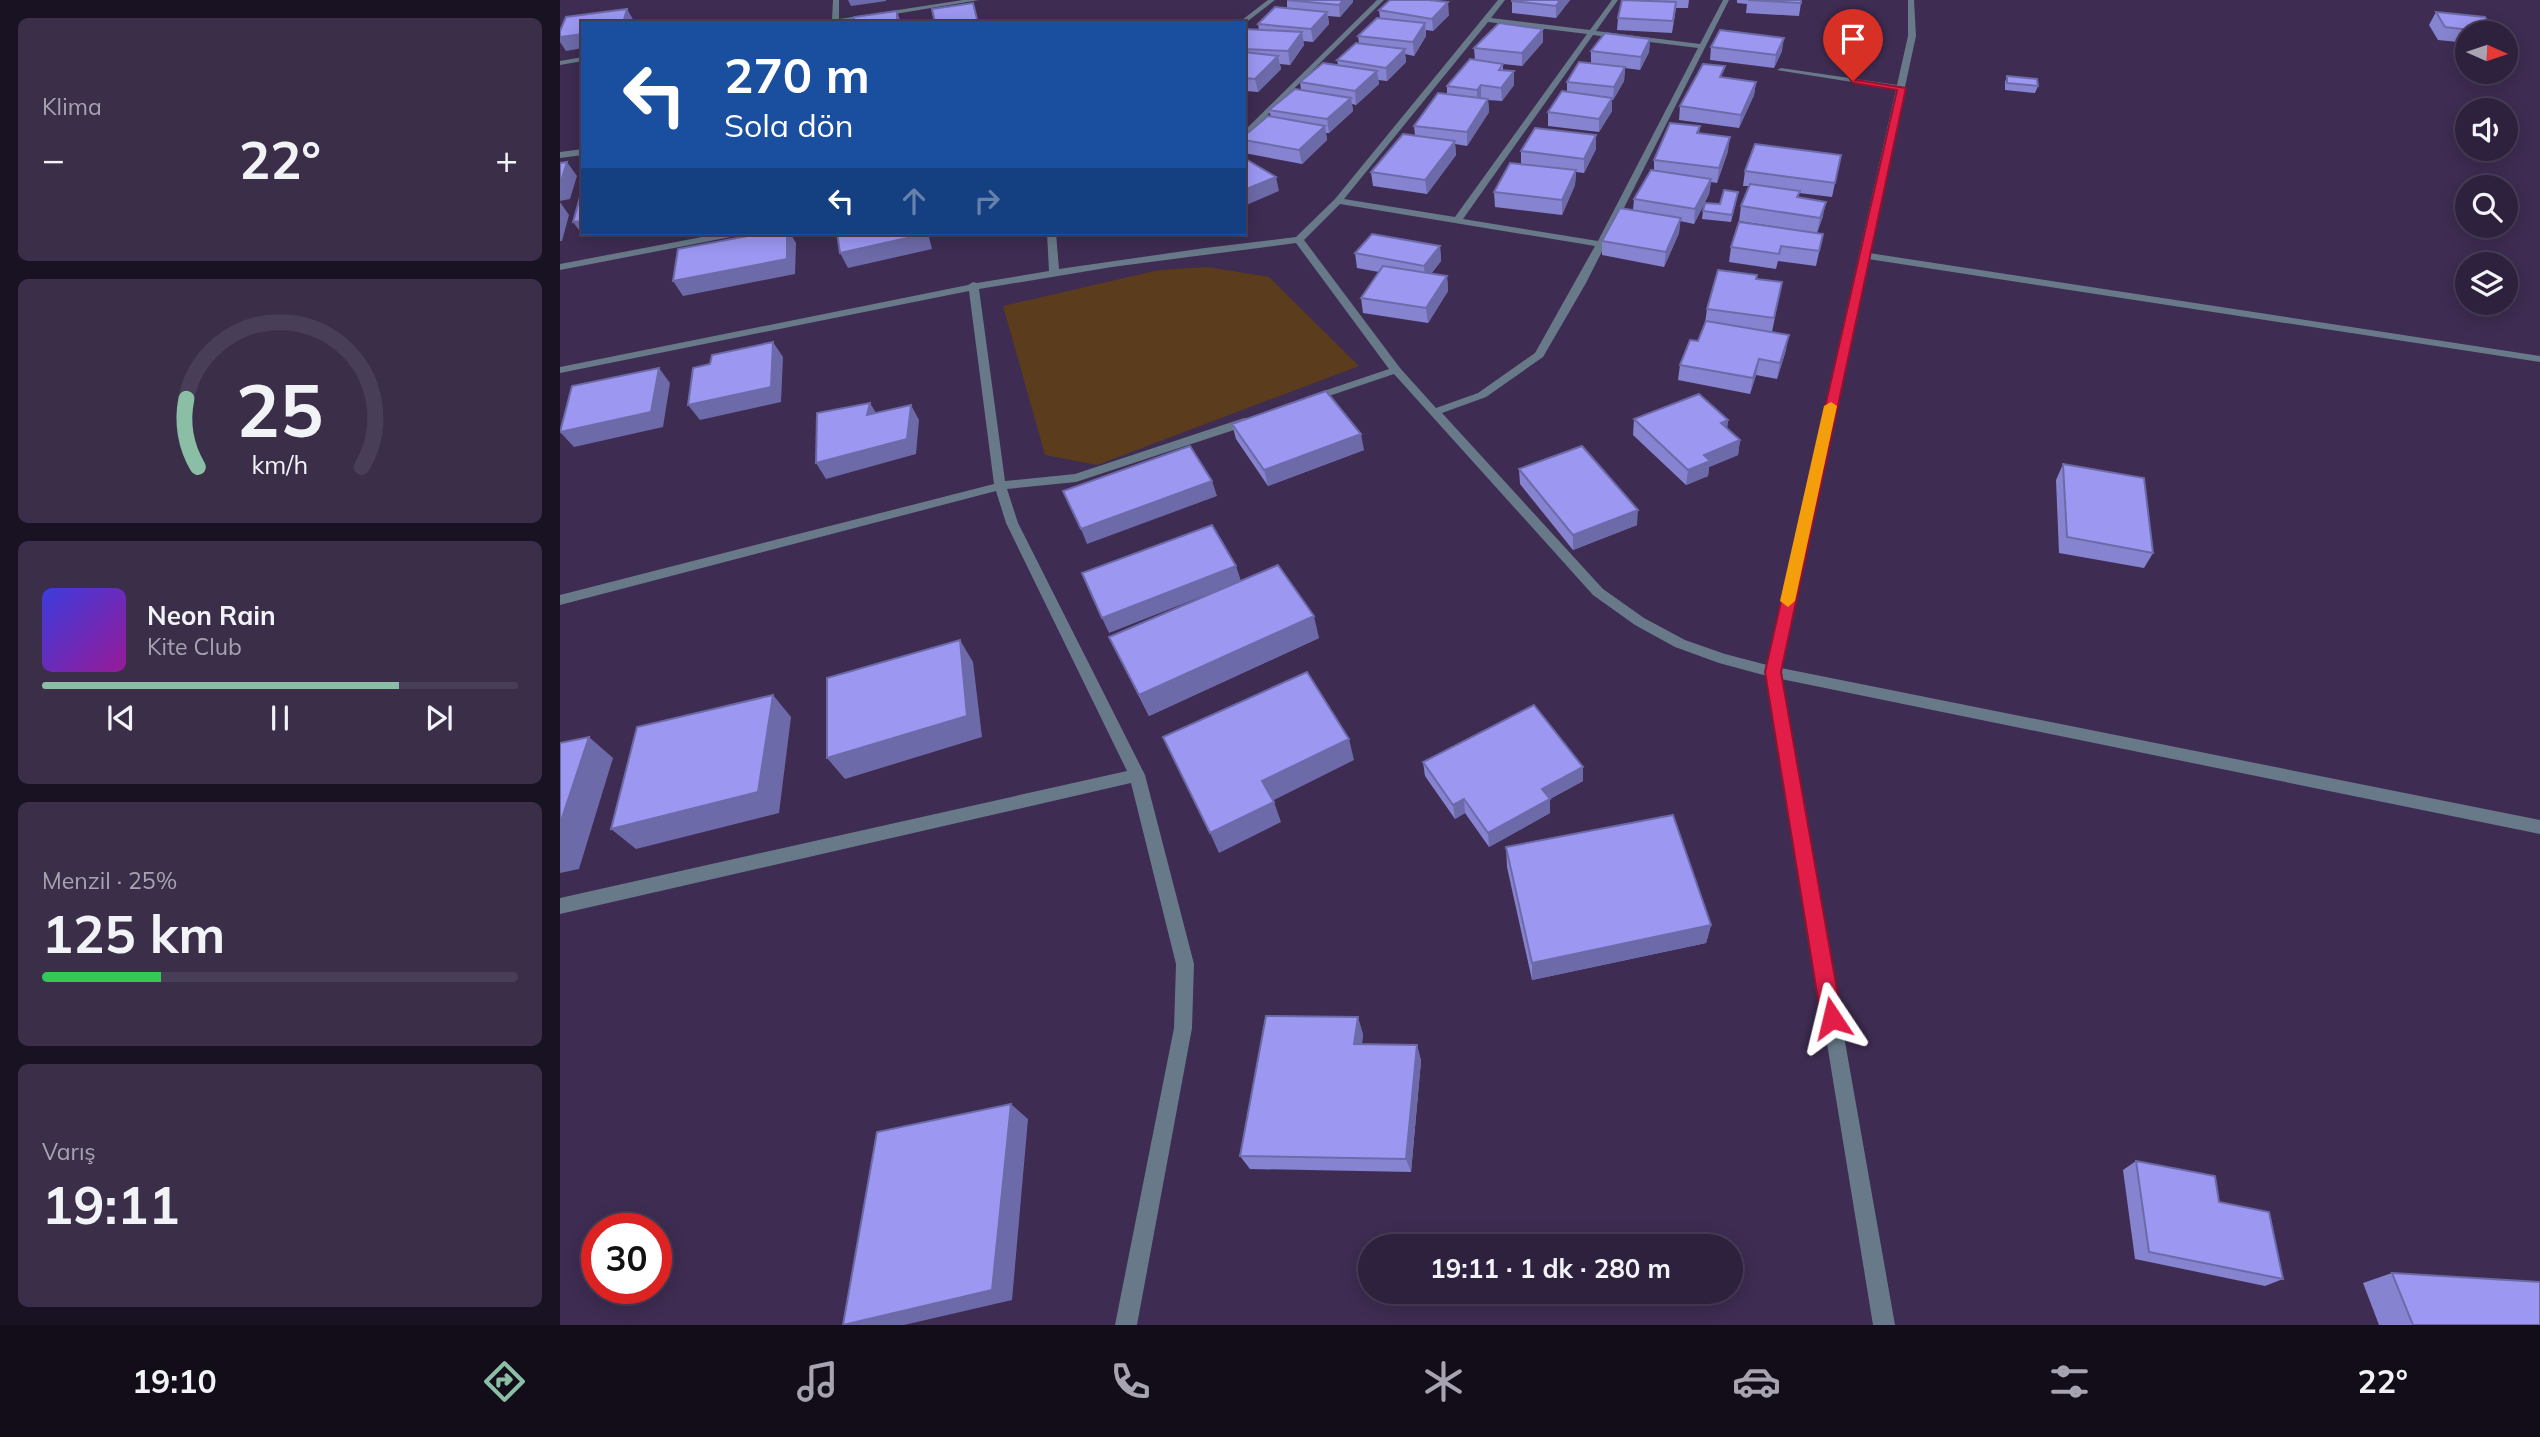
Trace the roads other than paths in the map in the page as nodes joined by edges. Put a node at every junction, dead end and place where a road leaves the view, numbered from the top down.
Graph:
1 (836, 0) edge
2 (976, 0) edge
3 (1272, 0) edge
4 (1381, 0) edge
5 (1502, 0) edge
6 (1615, 0) edge
7 (1726, 0) edge
8 (1911, 0) edge
9 (1486, 20) junction
10 (835, 21) edge
11 (854, 21) edge
12 (1244, 21) edge
13 (1593, 30) junction
14 (1700, 46) junction
15 (581, 60) edge
16 (560, 63) edge
17 (1781, 70) edge
18 (1902, 88) junction
19 (1246, 134) edge
20 (581, 152) edge
21 (560, 156) edge
22 (1338, 201) junction
23 (1459, 218) junction
24 (726, 235) edge
25 (1052, 235) edge
26 (1299, 240) junction
27 (1600, 244) junction
28 (1864, 255) junction
29 (560, 267) edge
30 (1054, 272) junction
31 (972, 285) junction
32 (2540, 359) edge
33 (560, 370) edge
34 (1396, 370) junction
35 (1304, 402) edge
36 (1435, 412) junction
37 (1265, 415) edge
38 (1000, 486) junction
39 (560, 600) edge
40 (1773, 672) junction
41 (1137, 775) junction
42 (2540, 827) edge
43 (560, 906) edge
44 (1126, 1325) edge
45 (1884, 1325) edge

1 - 10 street
2 - 11 street
3 - 12 street
4 - 19 street
5 - 9 street
6 - 13 street
7 - 14 street
8 - 18 street
9 - 13 street
9 - 22 street
10 - 11 street
13 - 14 street
13 - 23 street
14 - 27 street
15 - 16 street
17 - 18 street
18 - 28 street
20 - 21 street
22 - 23 street
22 - 26 street
23 - 27 street
24 - 29 street
25 - 30 street
26 - 30 street
26 - 34 street
27 - 36 street
28 - 32 street
28 - 40 street
30 - 31 street
31 - 33 street
31 - 38 street
34 - 35 street
34 - 36 street
36 - 40 street
37 - 38 street
38 - 39 street
38 - 41 street
40 - 42 street
40 - 45 street
41 - 43 street
41 - 44 street

